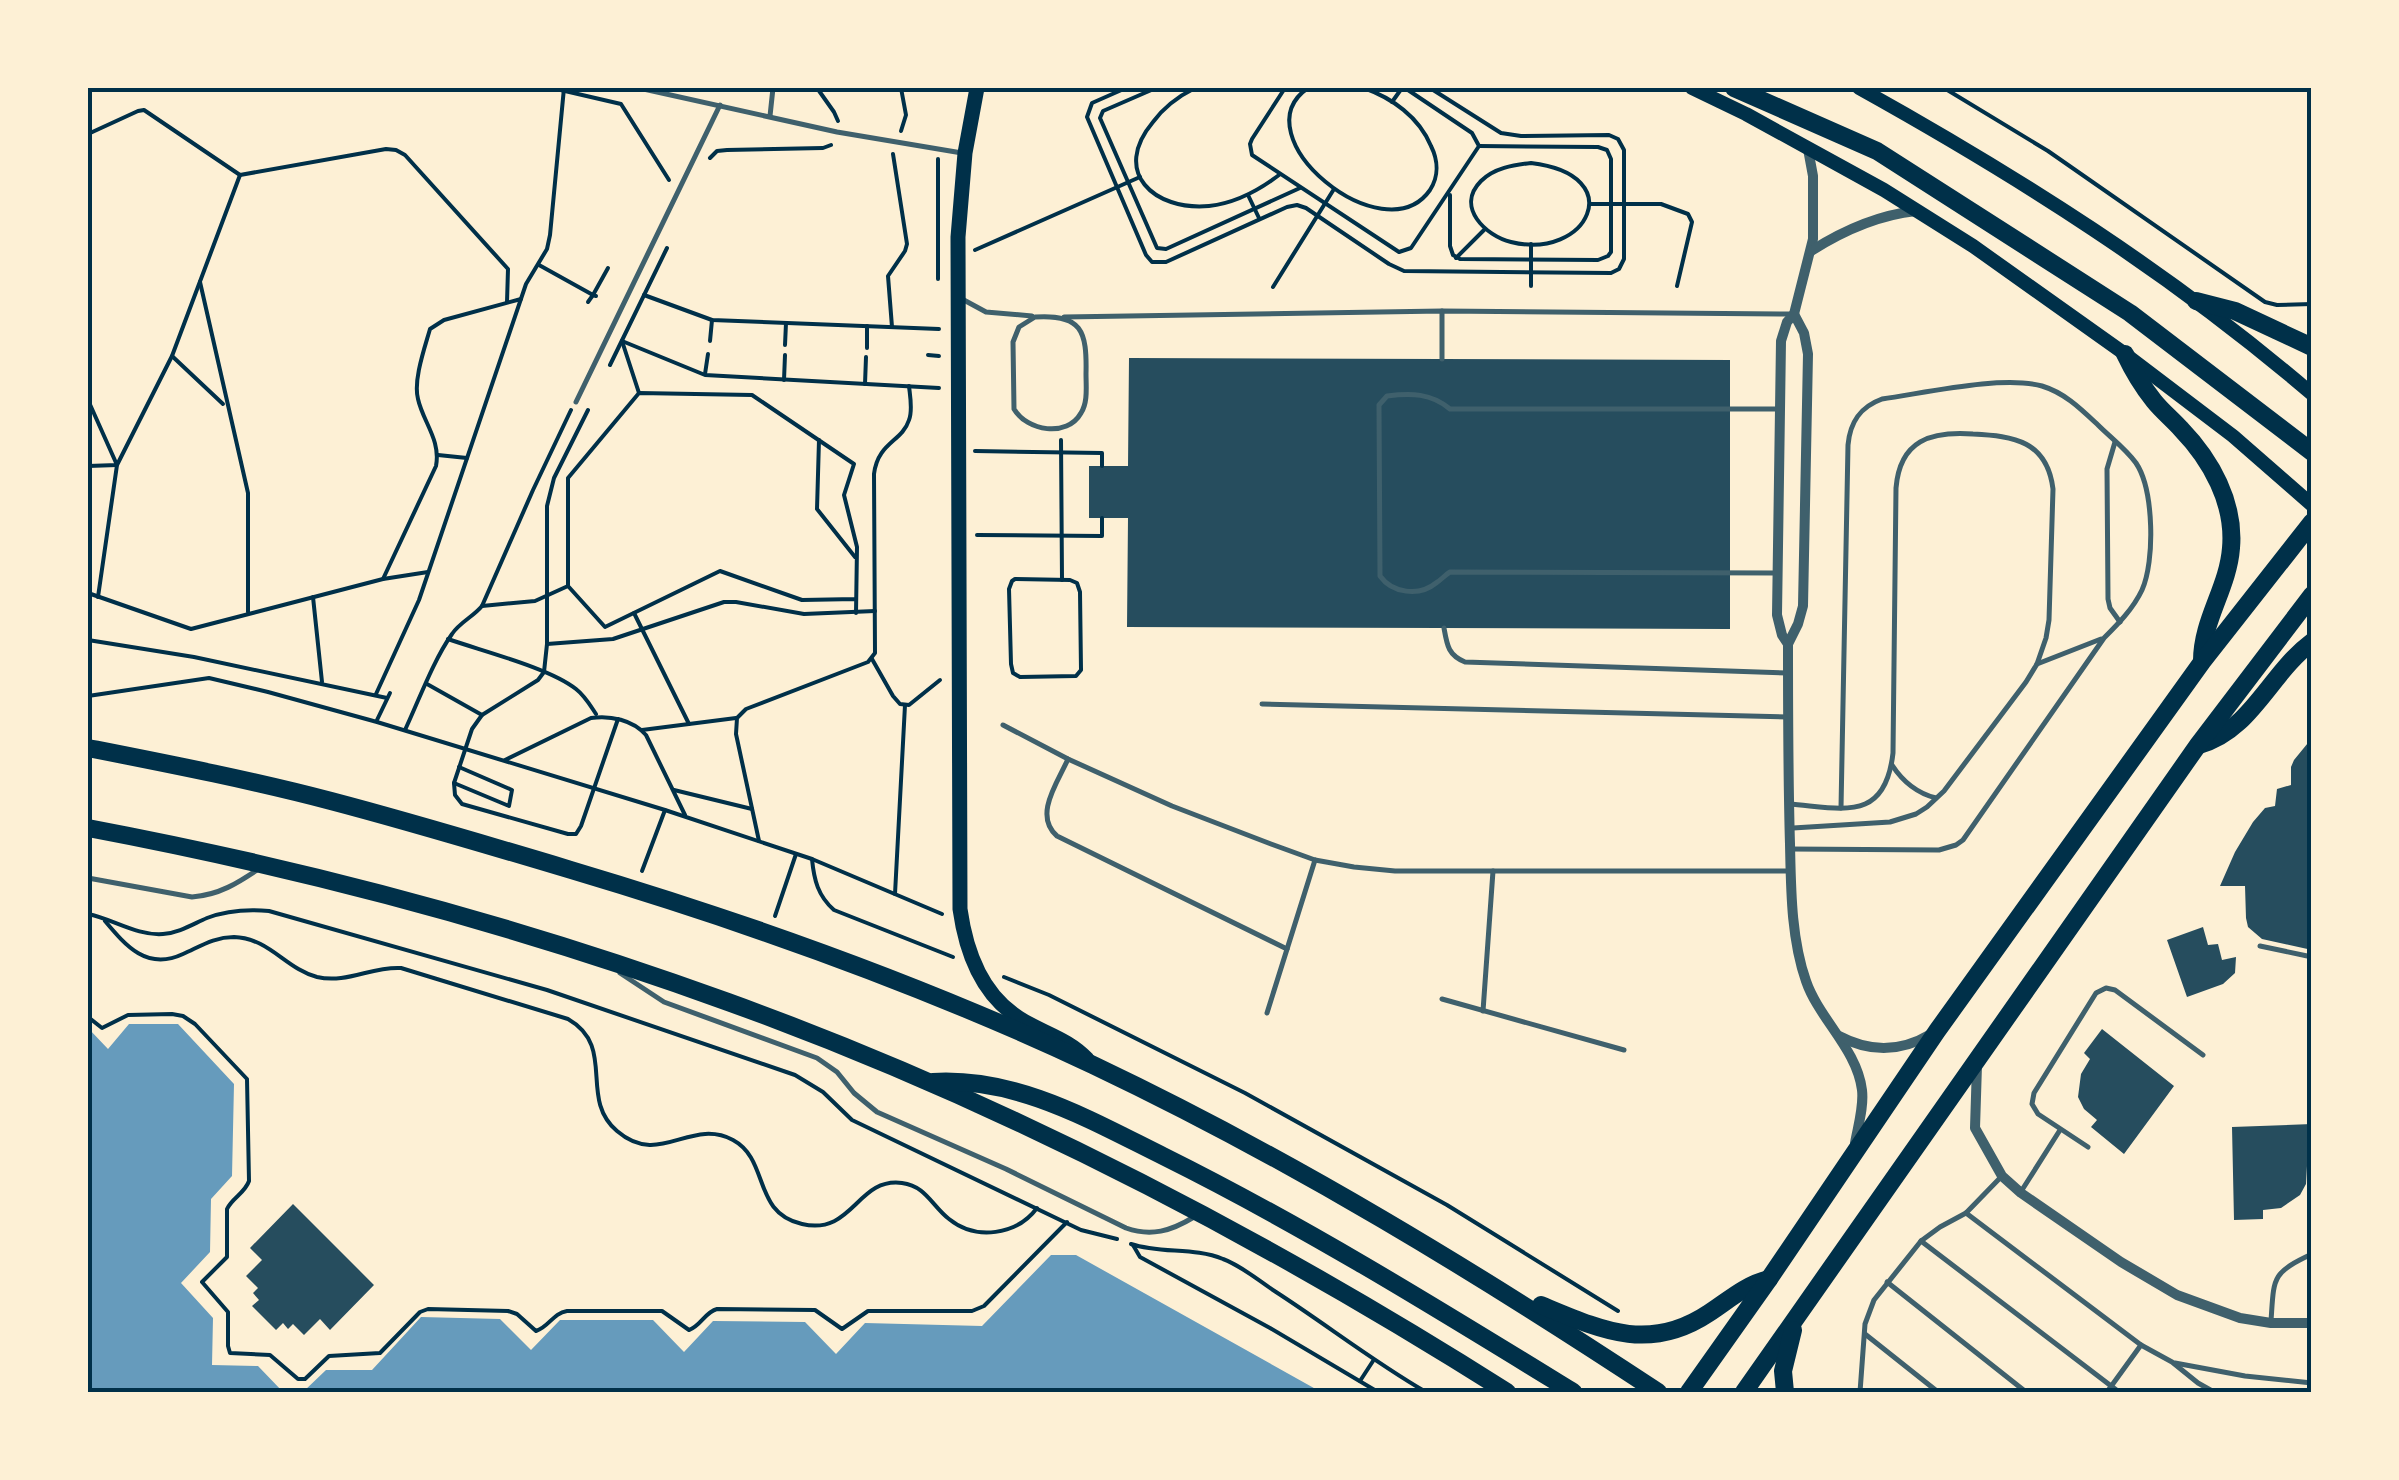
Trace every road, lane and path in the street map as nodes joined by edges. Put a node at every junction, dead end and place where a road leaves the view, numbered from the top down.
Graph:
1 (552, 88) edge
2 (638, 88) edge
3 (774, 88) edge
4 (817, 88) edge
5 (901, 88) edge
6 (977, 88) edge
7 (1126, 88) edge
8 (1156, 88) edge
9 (1195, 88) edge
10 (1285, 88) edge
11 (1308, 88) edge
12 (1364, 88) edge
13 (1404, 88) edge
14 (1430, 88) edge
15 (1692, 88) edge
16 (1734, 88) edge
17 (1859, 88) edge
18 (1944, 88) edge
19 (564, 89) edge
20 (1392, 102) junction
21 (720, 105) junction
22 (770, 116) junction
23 (837, 132) junction
24 (88, 134) edge
25 (896, 143) junction
26 (1478, 146) junction
27 (1808, 149) junction
28 (965, 153) junction
29 (711, 157) dead end
30 (240, 175) junction
31 (1280, 175) junction
32 (1140, 177) junction
33 (1128, 182) junction
34 (1116, 188) junction
35 (1300, 188) junction
36 (1334, 189) junction
37 (1450, 191) junction
38 (677, 193) junction
39 (1248, 195) junction
40 (1324, 204) junction
41 (1590, 204) junction
42 (1611, 204) junction
43 (1624, 204) junction
44 (1254, 208) junction
45 (1916, 210) junction
46 (1317, 216) junction
47 (1260, 219) junction
48 (1484, 230) junction
49 (669, 244) dead end
50 (1531, 244) junction
51 (1811, 251) junction
52 (957, 258) junction
53 (1456, 258) junction
54 (1531, 260) junction
55 (539, 264) junction
56 (608, 268) dead end
57 (1531, 272) junction
58 (200, 282) junction
59 (1531, 286) dead end
60 (1677, 286) dead end
61 (1273, 287) dead end
62 (957, 292) junction
63 (644, 295) junction
64 (594, 296) junction
65 (521, 298) junction
66 (2196, 301) junction
67 (507, 302) junction
68 (588, 302) dead end
69 (2312, 304) edge
70 (1442, 311) junction
71 (1794, 314) junction
72 (1040, 317) junction
73 (1064, 317) junction
74 (712, 320) junction
75 (786, 323) junction
76 (867, 326) junction
77 (892, 327) junction
78 (940, 329) dead end
79 (608, 336) junction
80 (622, 341) junction
81 (710, 341) dead end
82 (785, 344) dead end
83 (2312, 347) edge
84 (866, 348) dead end
85 (708, 354) dead end
86 (2125, 354) junction
87 (785, 355) dead end
88 (928, 355) dead end
89 (172, 356) junction
90 (940, 356) dead end
91 (866, 358) dead end
92 (1442, 359) dead end
93 (606, 374) dead end
94 (705, 375) junction
95 (784, 380) junction
96 (865, 384) junction
97 (909, 386) junction
98 (940, 388) dead end
99 (639, 393) junction
100 (2312, 394) edge
101 (88, 400) edge
102 (576, 402) joint
103 (226, 406) junction
104 (590, 406) dead end
105 (1780, 409) junction
106 (1061, 428) junction
107 (819, 440) junction
108 (2115, 442) junction
109 (957, 451) junction
110 (1062, 452) junction
111 (2312, 452) edge
112 (438, 455) junction
113 (467, 458) junction
114 (117, 464) junction
115 (88, 466) edge
116 (1102, 466) dead end
117 (558, 472) junction
118 (568, 478) junction
119 (2312, 505) edge
120 (1102, 518) dead end
121 (2312, 522) edge
122 (957, 535) junction
123 (1062, 536) junction
124 (857, 560) junction
125 (428, 572) junction
126 (1778, 573) junction
127 (383, 580) junction
128 (1062, 580) junction
129 (568, 586) junction
130 (88, 593) edge
131 (2312, 594) edge
132 (98, 597) junction
133 (313, 597) junction
134 (547, 597) junction
135 (856, 600) junction
136 (482, 606) junction
137 (856, 612) junction
138 (875, 612) junction
139 (634, 613) junction
140 (248, 614) junction
141 (2120, 622) junction
142 (1444, 628) dead end
143 (642, 630) junction
144 (2104, 638) junction
145 (448, 639) junction
146 (88, 640) edge
147 (2312, 642) edge
148 (547, 644) junction
149 (1788, 644) junction
150 (872, 659) junction
151 (2202, 662) junction
152 (2036, 664) junction
153 (544, 672) junction
154 (1788, 673) junction
155 (940, 680) dead end
156 (322, 683) junction
157 (427, 684) junction
158 (376, 694) junction
159 (88, 696) edge
160 (1262, 704) dead end
161 (905, 705) junction
162 (482, 715) junction
163 (597, 716) junction
164 (1788, 716) junction
165 (737, 718) junction
166 (618, 719) junction
167 (377, 722) junction
168 (690, 724) junction
169 (1002, 725) dead end
170 (405, 730) junction
171 (642, 730) junction
172 (2198, 745) junction
173 (88, 748) edge
174 (464, 748) junction
175 (1068, 758) junction
176 (505, 760) junction
177 (1892, 765) junction
178 (459, 766) junction
179 (454, 782) junction
180 (594, 788) junction
181 (673, 790) junction
182 (1937, 798) junction
183 (1789, 804) junction
184 (752, 808) junction
185 (1841, 808) junction
186 (665, 810) junction
187 (687, 817) junction
188 (88, 828) edge
189 (1790, 828) junction
190 (759, 842) junction
191 (1790, 849) junction
192 (796, 854) junction
193 (812, 860) junction
194 (1315, 860) junction
195 (265, 865) junction
196 (1790, 870) junction
197 (1493, 871) junction
198 (88, 878) edge
199 (635, 889) junction
200 (894, 894) junction
201 (88, 914) edge
202 (946, 916) dead end
203 (102, 917) junction
204 (770, 934) junction
205 (2260, 946) dead end
206 (1287, 949) junction
207 (942, 952) dead end
208 (2312, 957) edge
209 (606, 961) junction
210 (1049, 995) dead end
211 (1442, 999) dead end
212 (1483, 1011) junction
213 (1267, 1013) dead end
214 (88, 1017) edge
215 (1937, 1031) junction
216 (1836, 1034) junction
217 (1624, 1050) dead end
218 (2203, 1056) dead end
219 (1977, 1061) junction
220 (1093, 1065) junction
221 (928, 1082) junction
222 (2060, 1130) junction
223 (2088, 1146) dead end
224 (1852, 1157) junction
225 (2002, 1176) junction
226 (2021, 1193) junction
227 (1037, 1207) junction
228 (1201, 1213) junction
229 (1966, 1213) junction
230 (1067, 1222) junction
231 (1921, 1241) junction
232 (1133, 1245) junction
233 (2312, 1254) edge
234 (1769, 1279) junction
235 (1887, 1282) junction
236 (1516, 1299) junction
237 (1620, 1312) dead end
238 (1795, 1320) junction
239 (2271, 1323) junction
240 (2312, 1323) edge
241 (1865, 1334) junction
242 (2142, 1345) junction
243 (1373, 1360) junction
244 (2172, 1362) junction
245 (1360, 1382) junction
246 (2312, 1383) edge
247 (2109, 1389) edge
248 (1378, 1392) edge
249 (1426, 1392) edge
250 (1507, 1392) edge
251 (1573, 1392) edge
252 (1658, 1392) edge
253 (1689, 1392) edge
254 (1744, 1392) edge
255 (1785, 1392) edge
256 (1860, 1392) edge
257 (1938, 1392) edge
258 (2026, 1392) edge
259 (2120, 1392) edge
260 (2214, 1392) edge

1 - 19 path
2 - 21 lane
3 - 22 lane
4 - 23 path
5 - 25 path
6 - 28 main road
7 - 34 path
8 - 33 path
9 - 32 path
10 - 31 path
11 - 36 path
12 - 20 path
13 - 20 path
13 - 26 path
14 - 43 path
15 - 27 main road
16 - 111 highway
17 - 66 main road
18 - 69 path
19 - 38 path
19 - 55 path
20 - 36 path
21 - 22 lane
21 - 38 lane
22 - 23 lane
23 - 25 lane
23 - 29 path
24 - 30 path
25 - 28 lane
25 - 77 path
26 - 37 path
26 - 42 path
27 - 45 main road
27 - 51 street
28 - 52 main road
30 - 58 path
30 - 67 path
31 - 35 path
31 - 39 path
32 - 33 path
32 - 39 path
33 - 34 path
33 - 44 path
34 - 47 path
34 - 52 path
35 - 40 path
35 - 44 path
36 - 40 path
37 - 40 path
37 - 53 path
38 - 79 lane
39 - 44 path
40 - 46 path
41 - 42 path
41 - 48 path
41 - 50 path
42 - 43 path
42 - 54 path
43 - 57 path
43 - 60 path
44 - 47 path
45 - 51 street
45 - 86 main road
46 - 47 path
46 - 57 path
46 - 61 path
48 - 50 path
48 - 53 path
49 - 63 path
50 - 54 path
51 - 71 street
52 - 62 main road
53 - 54 path
54 - 57 path
55 - 64 path
55 - 65 path
56 - 64 path
57 - 59 path
58 - 89 path
58 - 103 path
62 - 72 lane
62 - 109 main road
63 - 74 path
63 - 80 path
64 - 68 path
65 - 67 path
65 - 113 path
66 - 83 highway
66 - 100 main road
67 - 112 path
70 - 71 lane
70 - 73 lane
70 - 92 lane
71 - 105 street
71 - 149 street
72 - 73 lane
72 - 106 lane
73 - 106 lane
74 - 75 path
74 - 81 path
75 - 76 path
75 - 82 path
76 - 77 path
76 - 84 path
77 - 78 path
79 - 80 path
79 - 102 lane
80 - 93 path
80 - 94 path
80 - 99 path
85 - 94 path
86 - 119 main road
86 - 151 highway
87 - 95 path
88 - 90 path
89 - 103 path
89 - 114 path
91 - 96 path
94 - 95 path
95 - 96 path
96 - 97 path
97 - 98 path
97 - 138 path
99 - 107 path
99 - 118 path
101 - 114 path
102 - 136 path
103 - 140 path
104 - 117 path
105 - 126 street
105 - 126 lane
106 - 110 path
107 - 124 path
107 - 124 path
108 - 141 lane
108 - 141 lane
108 - 185 lane
109 - 110 path
109 - 122 main road
110 - 116 path
110 - 123 path
112 - 113 path
112 - 127 path
113 - 125 path
114 - 115 path
114 - 132 path
117 - 118 path
117 - 134 path
118 - 129 path
120 - 123 path
121 - 151 highway
122 - 123 path
122 - 220 main road
123 - 128 path
124 - 135 path
125 - 127 path
125 - 158 path
126 - 149 street
127 - 133 path
128 - 128 path
129 - 134 path
129 - 139 path
130 - 132 path
131 - 172 highway
132 - 140 path
133 - 140 path
133 - 156 path
134 - 136 path
134 - 148 path
135 - 137 path
135 - 139 path
136 - 145 path
137 - 138 path
137 - 143 path
138 - 150 path
139 - 143 path
141 - 144 lane
142 - 154 lane
143 - 148 path
143 - 168 path
144 - 152 lane
144 - 191 lane
145 - 153 path
145 - 157 path
146 - 156 path
147 - 172 highway
148 - 153 path
149 - 154 street
150 - 161 path
150 - 165 path
151 - 215 highway
152 - 177 lane
152 - 182 lane
153 - 162 path
153 - 163 path
154 - 164 street
155 - 161 path
156 - 158 path
157 - 162 path
157 - 170 path
158 - 167 path
159 - 167 path
160 - 164 lane
161 - 200 path
162 - 174 path
163 - 166 path
163 - 176 path
164 - 183 street
165 - 168 path
165 - 184 path
166 - 171 path
166 - 180 path
167 - 170 path
168 - 171 path
169 - 175 lane
170 - 174 path
171 - 181 path
172 - 219 highway
173 - 199 highway
174 - 176 path
174 - 178 path
175 - 194 lane
175 - 206 lane
176 - 180 path
177 - 182 lane
177 - 185 lane
178 - 179 path
178 - 179 path
179 - 180 path
180 - 186 path
181 - 184 path
181 - 187 path
182 - 189 lane
183 - 185 lane
183 - 189 street
184 - 190 path
186 - 187 path
186 - 199 path
187 - 190 path
188 - 195 highway
189 - 191 street
190 - 192 path
191 - 196 street
192 - 193 path
192 - 204 path
193 - 200 path
193 - 207 path
194 - 197 lane
194 - 206 lane
195 - 198 lane
195 - 209 highway
196 - 197 lane
196 - 216 street
197 - 212 lane
199 - 204 highway
200 - 202 path
201 - 203 path
203 - 227 path
203 - 227 path
204 - 220 highway
205 - 208 lane
206 - 213 lane
209 - 221 highway
209 - 228 lane
210 - 237 path
211 - 212 lane
212 - 217 lane
214 - 230 path
215 - 216 street
215 - 224 highway
216 - 224 street
218 - 222 lane
219 - 225 street
219 - 238 highway
220 - 236 highway
221 - 228 highway
221 - 251 highway
222 - 223 lane
222 - 226 lane
224 - 234 highway
225 - 226 street
225 - 229 lane
226 - 239 street
227 - 230 path
228 - 250 highway
229 - 231 lane
229 - 242 lane
230 - 232 path
231 - 235 lane
231 - 247 lane
232 - 243 path
232 - 245 path
233 - 239 lane
234 - 236 highway
234 - 253 highway
235 - 241 lane
235 - 258 lane
236 - 252 highway
238 - 254 highway
238 - 255 highway
239 - 240 street
241 - 256 lane
241 - 257 lane
242 - 244 lane
242 - 247 lane
243 - 245 path
243 - 249 path
244 - 246 lane
244 - 260 lane
245 - 248 path
247 - 259 lane

